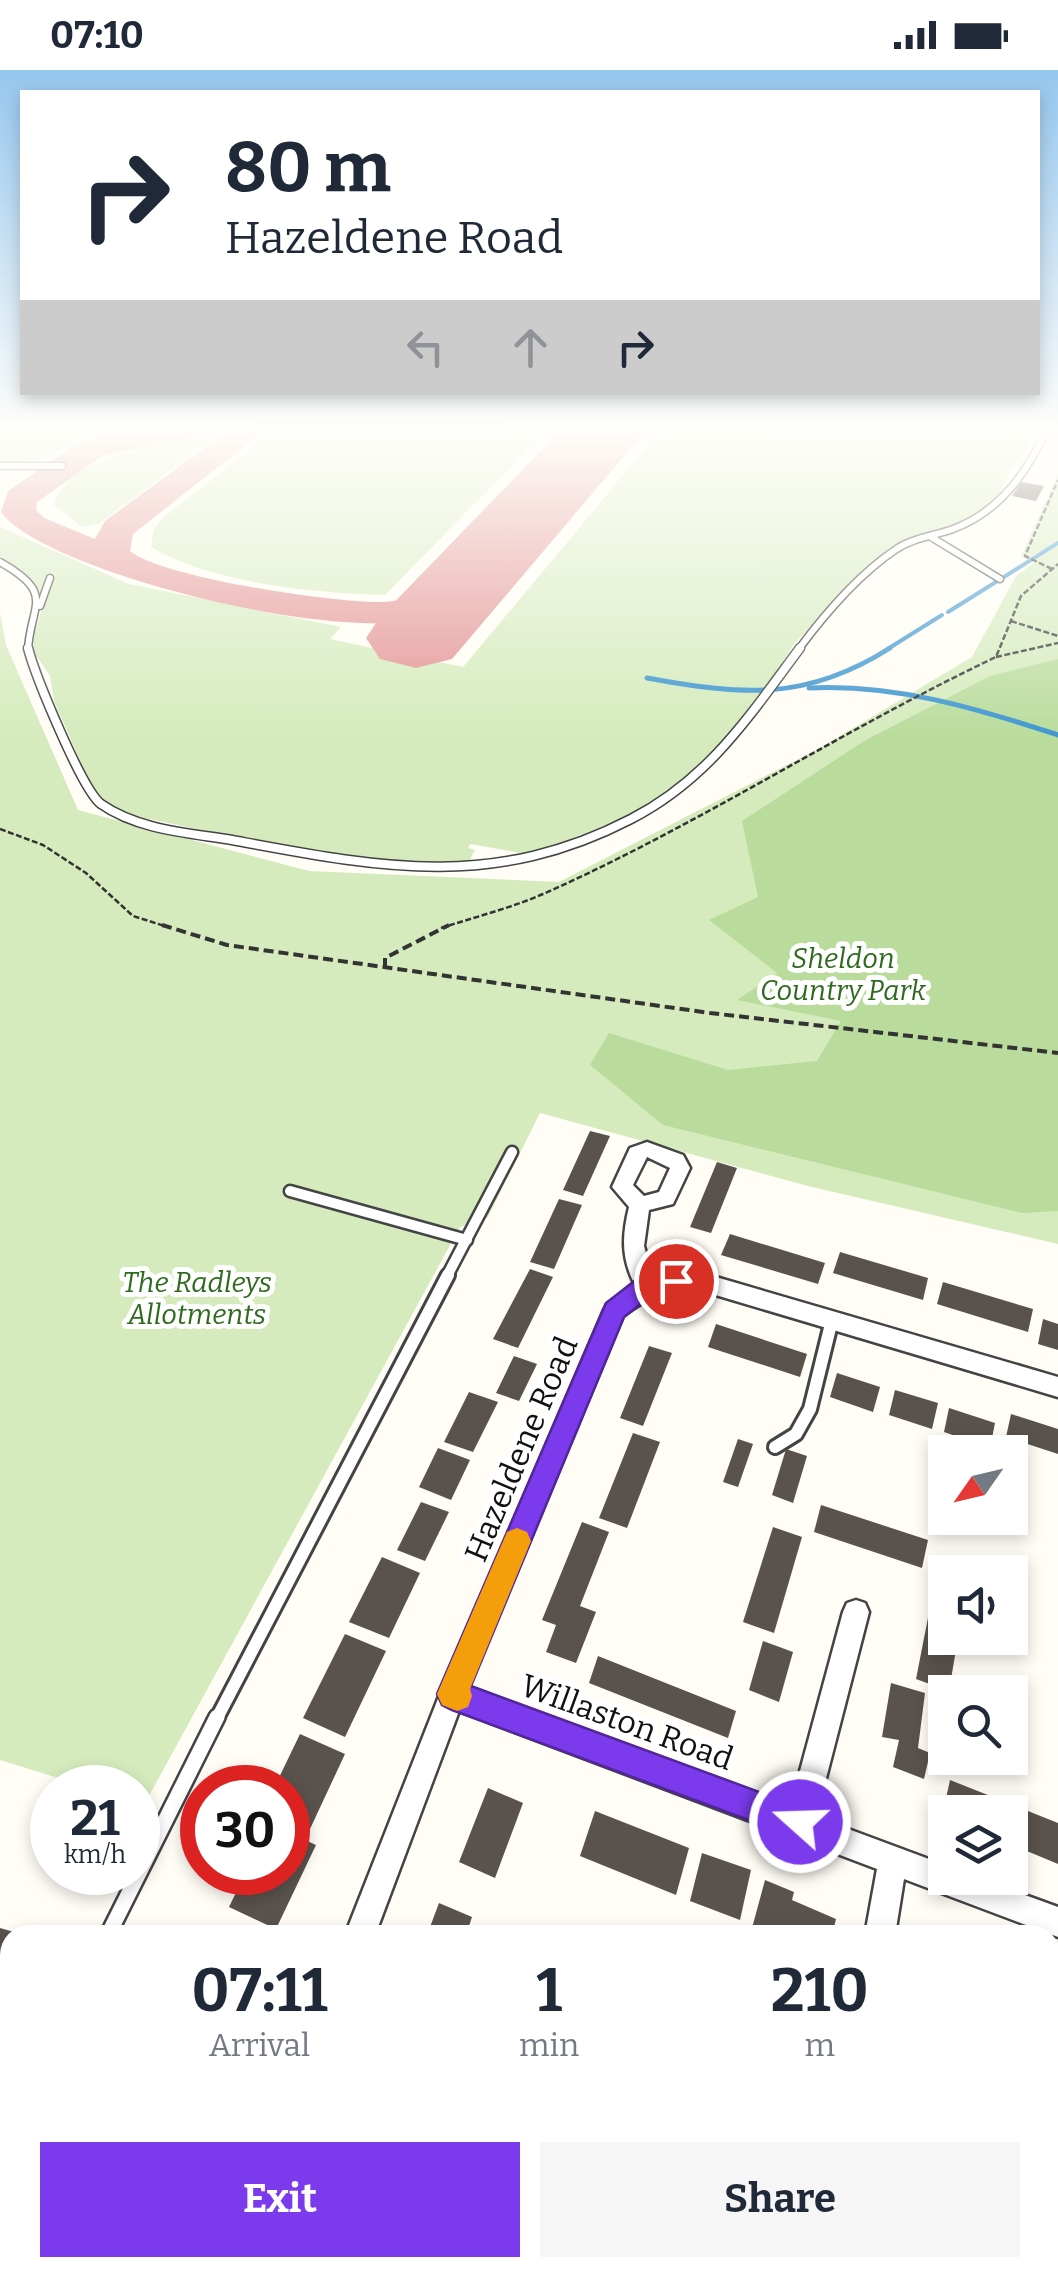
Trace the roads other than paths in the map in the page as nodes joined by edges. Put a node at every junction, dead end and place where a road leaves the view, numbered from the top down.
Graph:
1 (941, 533) edge
2 (931, 537) junction
3 (0, 562) edge
4 (50, 578) dead end
5 (1000, 579) dead end
6 (39, 609) junction
7 (512, 1152) dead end
8 (290, 1191) dead end
9 (640, 1205) dead end
10 (466, 1240) junction
11 (646, 1286) junction
12 (832, 1320) junction
13 (1058, 1387) edge
14 (775, 1448) dead end
15 (856, 1612) dead end
16 (452, 1694) junction
17 (800, 1822) junction
18 (893, 1860) junction
19 (1058, 1922) edge
20 (113, 1925) edge
21 (364, 1925) edge
22 (882, 1925) edge

1 - 2 lane
2 - 5 lane
2 - 6 lane
3 - 6 lane
4 - 6 lane
7 - 10 lane
8 - 10 lane
9 - 11 street
10 - 20 lane
11 - 12 street
11 - 16 street, Hazeldene Road
12 - 13 street
12 - 14 lane
15 - 17 street
16 - 17 street, Willaston Road
16 - 21 street, Hazeldene Road
17 - 18 street, Willaston Road
18 - 19 street, Willaston Road
18 - 22 street

